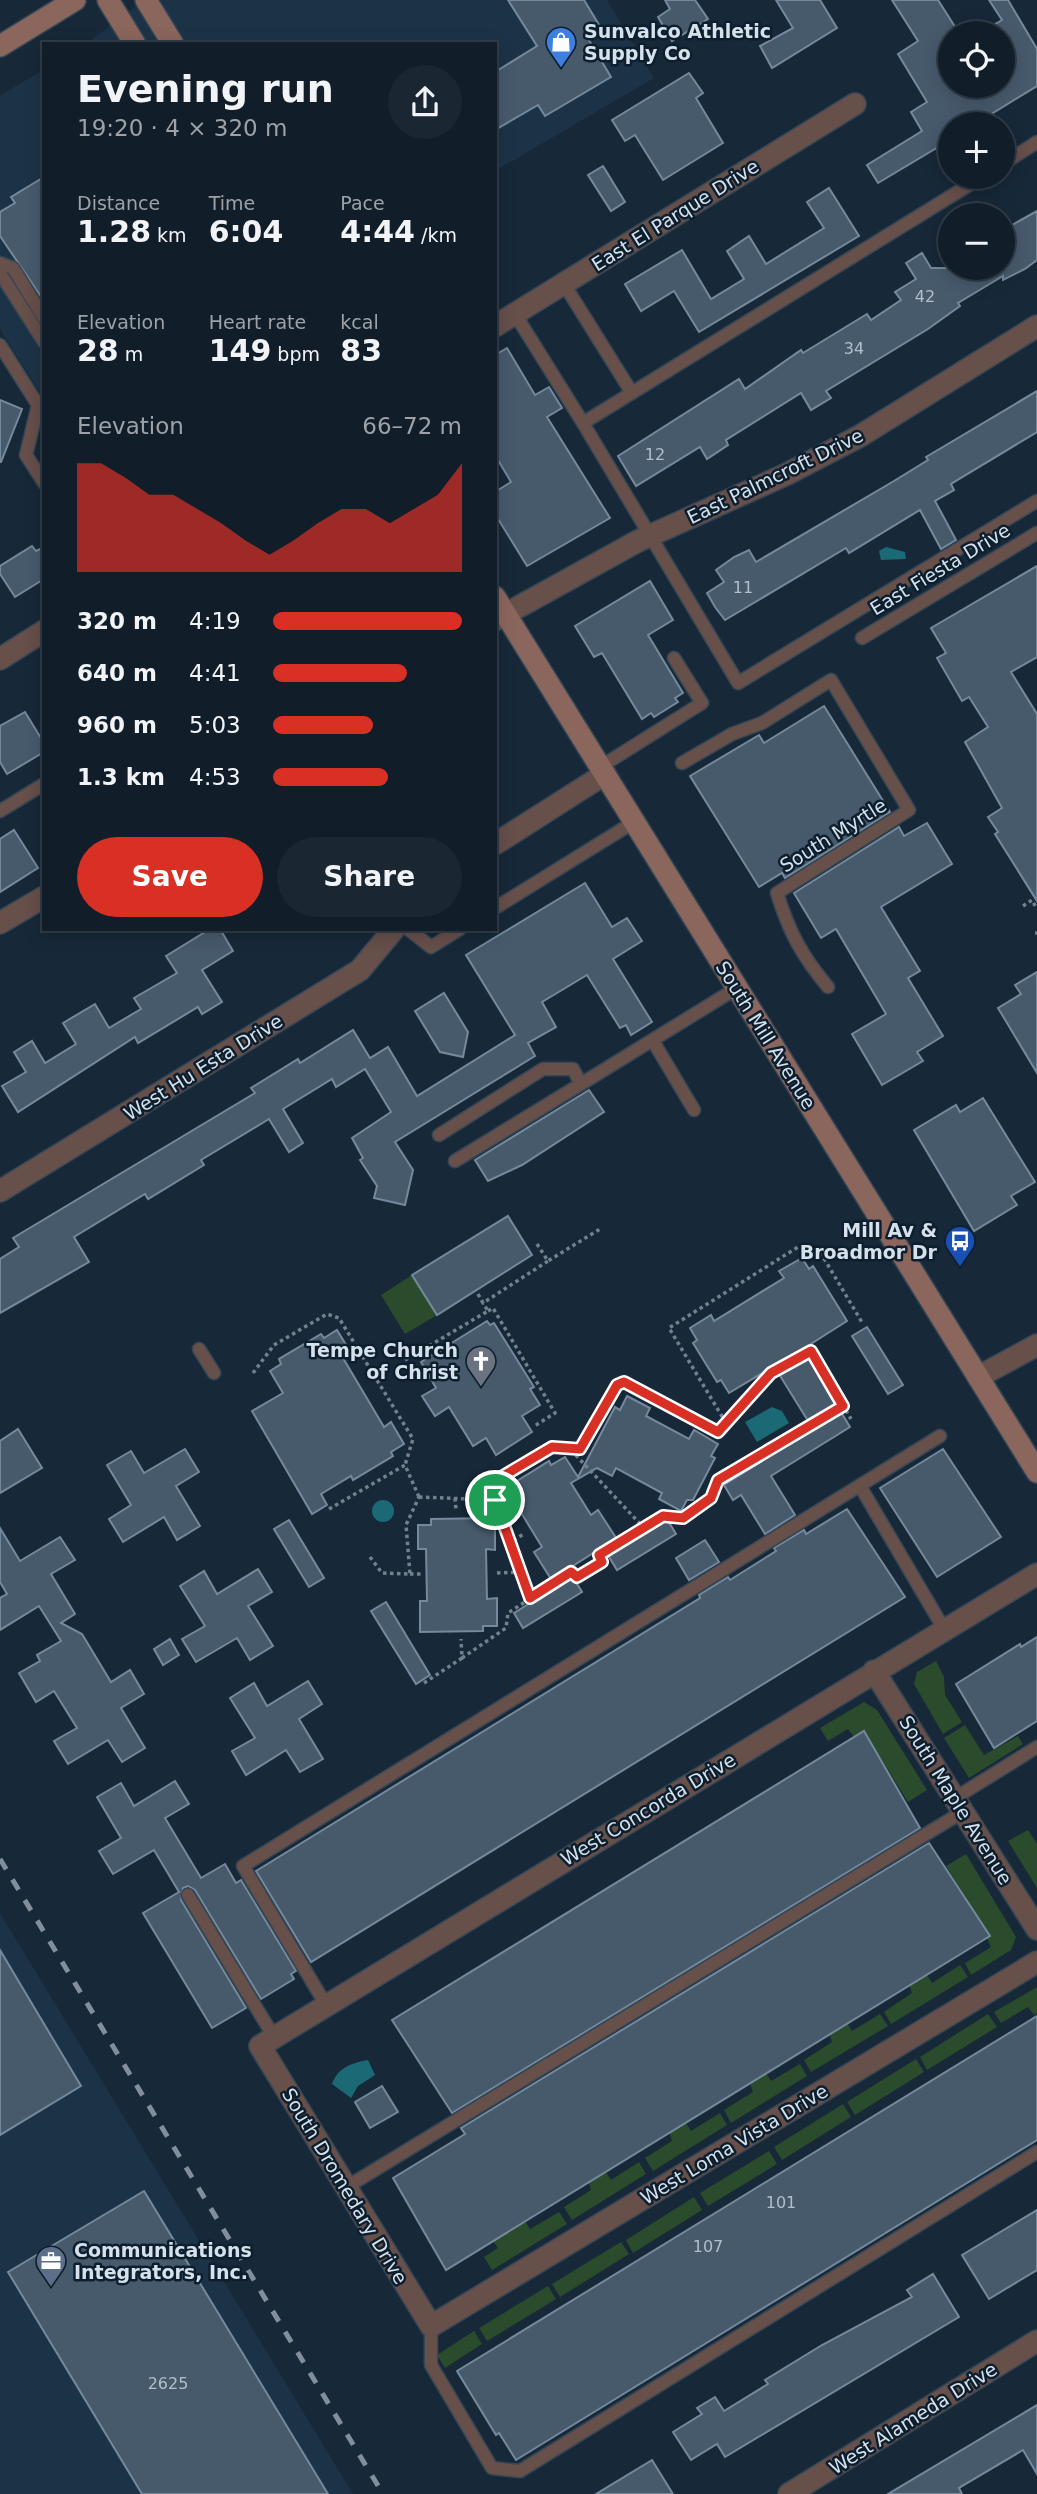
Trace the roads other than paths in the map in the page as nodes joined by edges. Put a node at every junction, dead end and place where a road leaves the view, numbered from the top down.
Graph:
1 (75, 0) edge
2 (108, 0) edge
3 (146, 0) edge
4 (134, 42) edge
5 (172, 42) edge
6 (0, 46) edge
7 (855, 104) dead end
8 (1037, 142) edge
9 (1015, 156) edge
10 (963, 189) edge
11 (0, 263) edge
12 (0, 273) edge
13 (564, 284) junction
14 (515, 314) junction
15 (42, 315) edge
16 (497, 325) edge
17 (1037, 326) edge
18 (42, 339) edge
19 (0, 345) edge
20 (632, 393) junction
21 (41, 403) edge
22 (583, 424) junction
23 (42, 480) edge
24 (1037, 501) edge
25 (1037, 533) edge
26 (649, 536) junction
27 (499, 610) edge
28 (42, 632) edge
29 (862, 638) dead end
30 (1, 657) edge
31 (674, 658) dead end
32 (682, 763) dead end
33 (602, 771) junction
34 (42, 785) edge
35 (0, 811) edge
36 (634, 822) junction
37 (497, 843) edge
38 (42, 898) edge
39 (497, 907) edge
40 (0, 923) edge
41 (392, 931) edge
42 (411, 931) edge
43 (457, 931) edge
44 (828, 987) dead end
45 (737, 988) junction
46 (653, 1041) junction
47 (581, 1084) junction
48 (694, 1110) dead end
49 (439, 1135) dead end
50 (455, 1161) dead end
51 (0, 1191) edge
52 (1037, 1345) edge
53 (199, 1349) dead end
54 (214, 1373) dead end
55 (978, 1377) junction
56 (940, 1437) dead end
57 (1037, 1472) edge
58 (860, 1486) junction
59 (1037, 1574) edge
60 (944, 1629) junction
61 (873, 1671) junction
62 (1037, 1747) edge
63 (959, 1805) junction
64 (188, 1895) dead end
65 (1037, 1929) edge
66 (1037, 1962) edge
67 (326, 2005) junction
68 (267, 2041) junction
69 (1037, 2152) edge
70 (345, 2188) junction
71 (431, 2326) junction
72 (1037, 2341) edge
73 (789, 2494) edge

1 - 6 main road
2 - 4 main road
3 - 5 main road
7 - 13 street, East El Parque Drive
8 - 9 lane
10 - 20 lane
11 - 15 lane
12 - 18 lane
13 - 14 street, East El Parque Drive
13 - 20 lane
14 - 16 street, East El Parque Drive
14 - 22 lane
17 - 26 street, East Palmcroft Drive
19 - 21 lane
20 - 22 lane
21 - 23 lane
22 - 26 lane
24 - 26 lane
25 - 29 lane, East Fiesta Drive
26 - 27 street, East Palmcroft Drive
27 - 33 main road, South Mill Avenue
28 - 30 street
31 - 33 lane
32 - 44 lane, South Myrtle
33 - 36 main road, South Mill Avenue
33 - 37 street
34 - 35 lane
36 - 39 lane
36 - 45 main road, South Mill Avenue
38 - 40 street
41 - 51 street, West Hu Esta Drive
42 - 43 lane
45 - 46 lane
45 - 55 main road, South Mill Avenue
46 - 47 lane
46 - 48 lane
47 - 49 lane
47 - 50 lane
52 - 55 street
53 - 54 lane
55 - 57 main road, South Mill Avenue
56 - 58 lane
58 - 60 lane
58 - 67 lane
59 - 60 street, West Concorda Drive
60 - 61 street, West Concorda Drive
61 - 63 street, South Maple Avenue
61 - 67 street, West Concorda Drive
62 - 63 lane
63 - 65 street, South Maple Avenue
63 - 70 lane
64 - 68 lane
66 - 71 street, West Loma Vista Drive
67 - 68 street, West Concorda Drive
68 - 70 street, South Dromedary Drive
69 - 71 lane
70 - 71 street, South Dromedary Drive
72 - 73 street, West Alameda Drive

